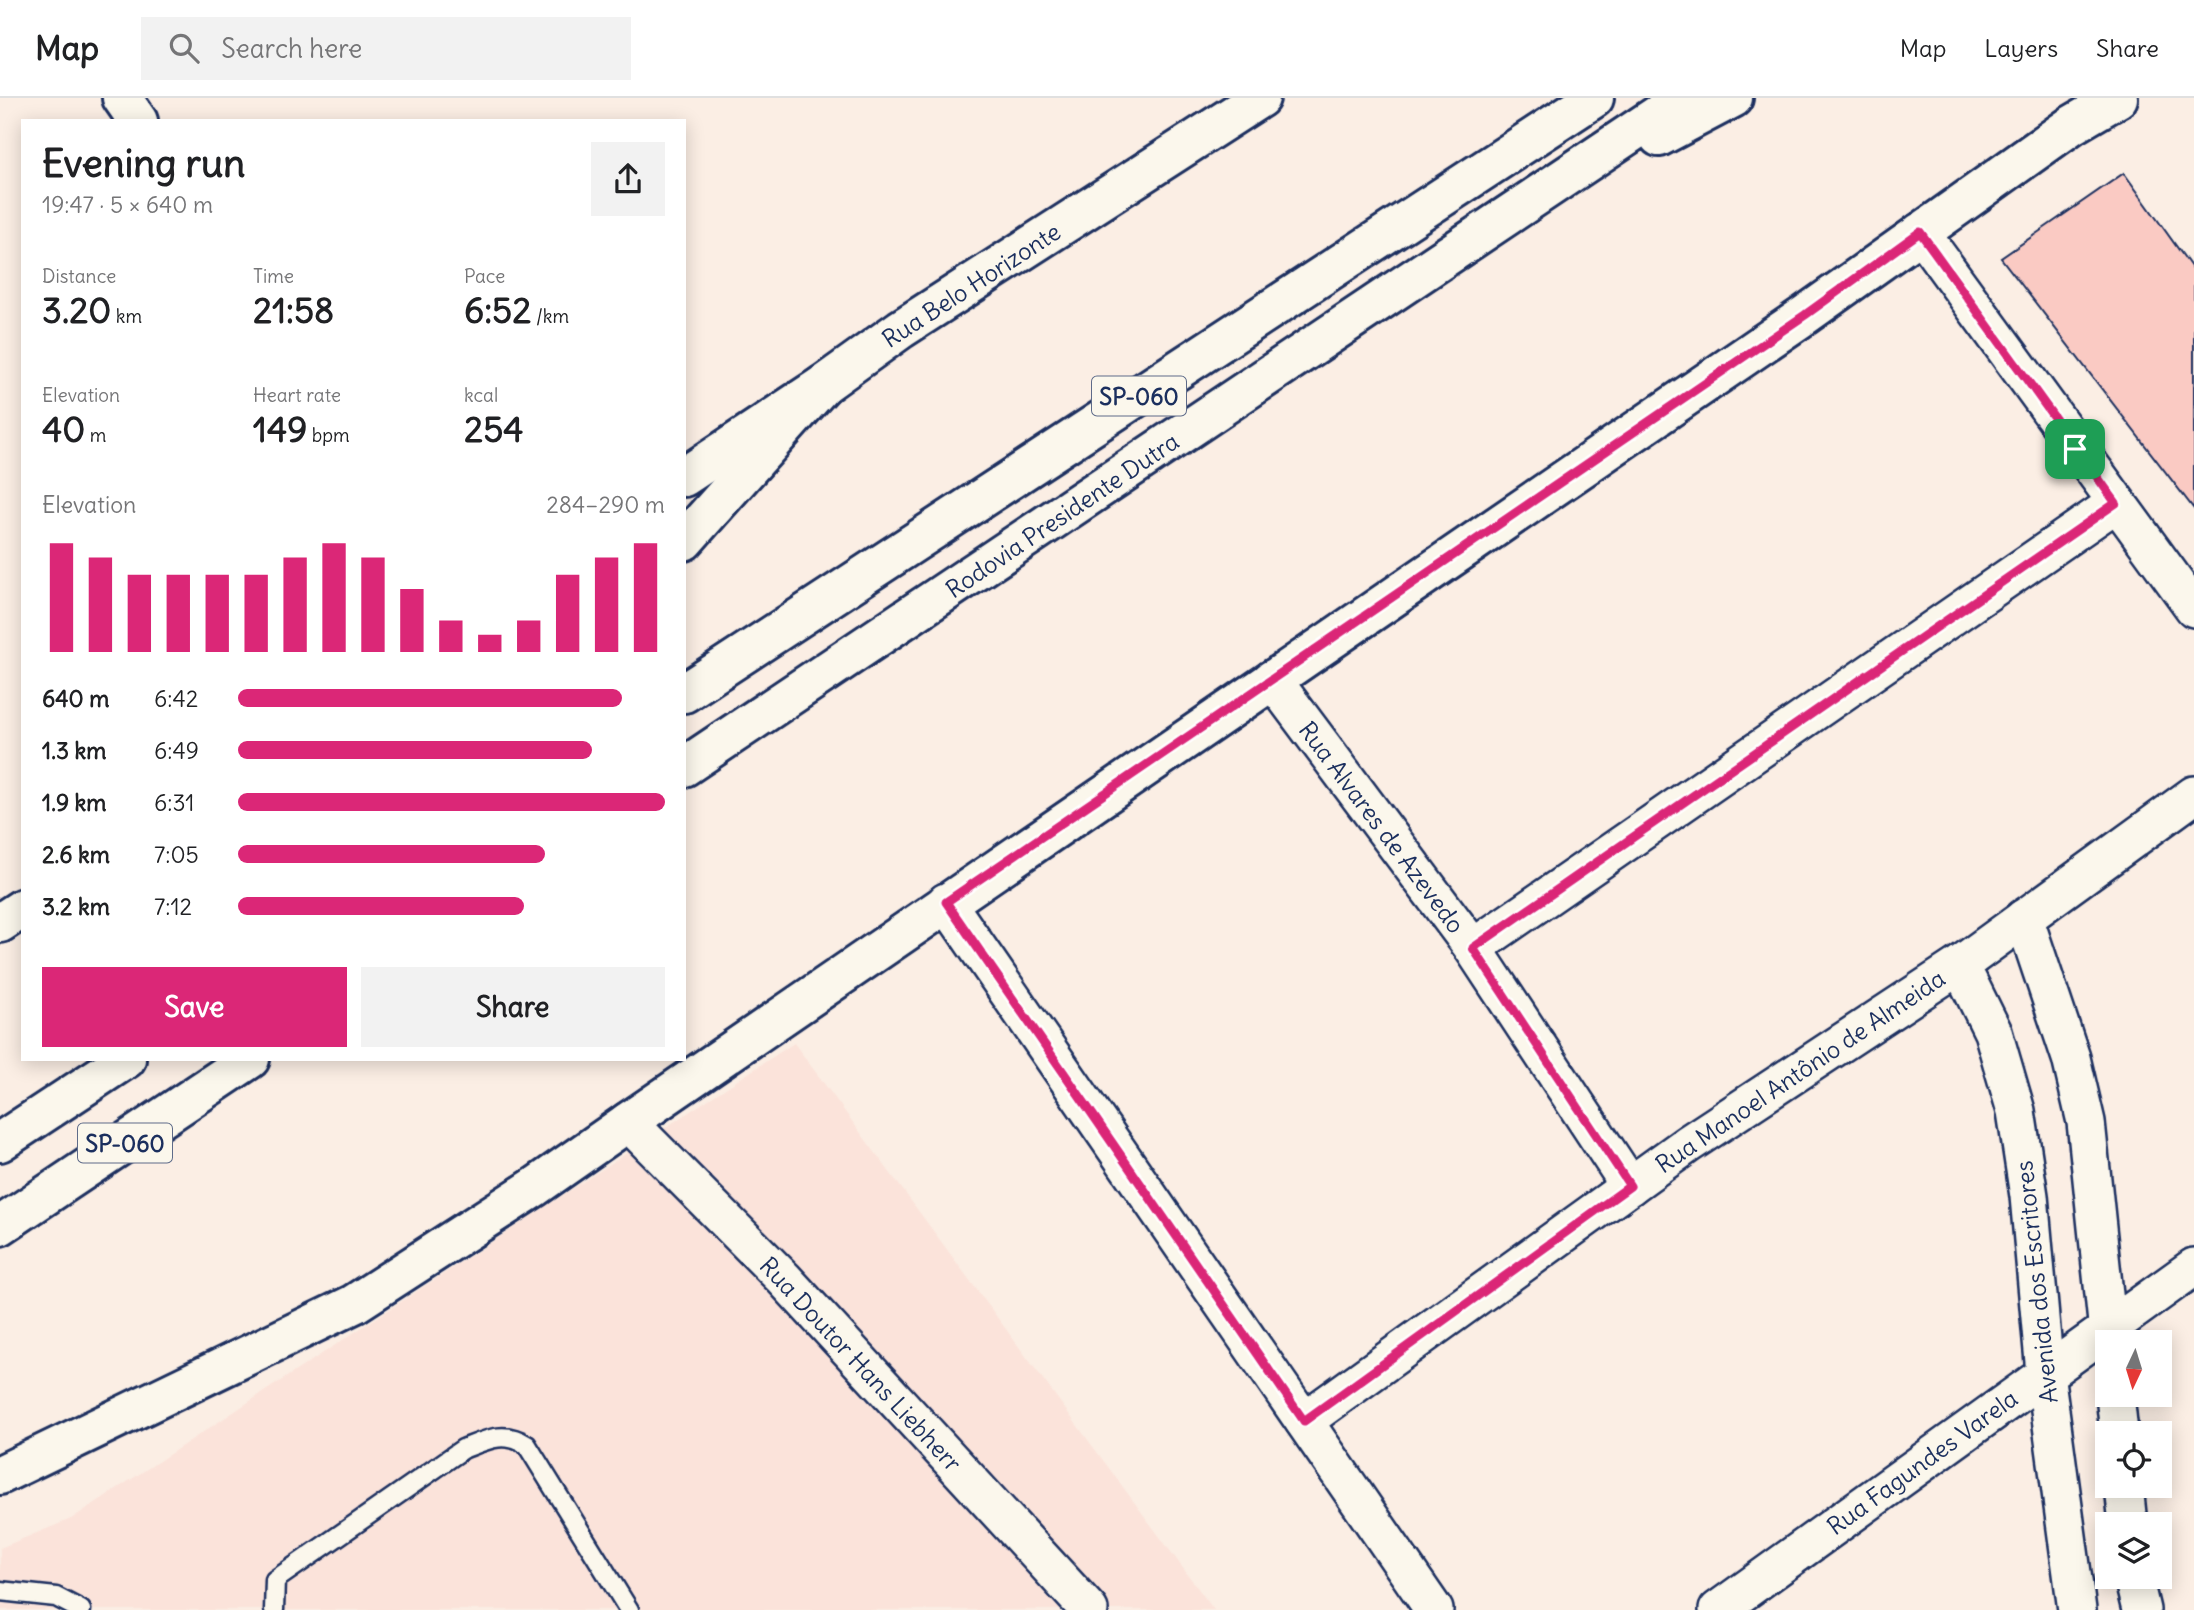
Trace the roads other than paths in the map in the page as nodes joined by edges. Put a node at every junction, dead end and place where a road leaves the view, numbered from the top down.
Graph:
1 (122, 98) edge
2 (1260, 98) edge
3 (1594, 98) edge
4 (1683, 98) edge
5 (1733, 98) edge
6 (2118, 98) edge
7 (137, 119) edge
8 (1920, 232) junction
9 (1476, 237) junction
10 (823, 385) junction
11 (686, 476) edge
12 (2116, 503) junction
13 (686, 539) edge
14 (2194, 608) edge
15 (1272, 679) junction
16 (686, 693) edge
17 (686, 766) edge
18 (2194, 795) edge
19 (946, 902) junction
20 (21, 909) edge
21 (2024, 918) junction
22 (0, 923) edge
23 (1473, 948) junction
24 (1960, 964) junction
25 (123, 1061) edge
26 (247, 1061) edge
27 (628, 1122) junction
28 (0, 1142) edge
29 (1630, 1186) junction
30 (0, 1226) edge
31 (2194, 1267) edge
32 (2108, 1330) edge
33 (2115, 1330) edge
34 (2095, 1343) edge
35 (2045, 1373) junction
36 (1304, 1421) junction
37 (0, 1475) edge
38 (2136, 1589) edge
39 (0, 1591) edge
40 (81, 1610) edge
41 (274, 1610) edge
42 (629, 1610) edge
43 (1089, 1610) edge
44 (1434, 1610) edge
45 (1718, 1610) edge
46 (2077, 1610) edge
47 (2141, 1610) edge

1 - 7 main road
2 - 10 main road, Rua Belo Horizonte
3 - 16 main road, SP-060
4 - 9 main road, Rodovia Presidente Dutra / SP-060
5 - 9 main road
6 - 8 main road
8 - 12 street
8 - 15 main road
9 - 17 main road, Rodovia Presidente Dutra / SP-060
10 - 11 main road, Rua Belo Horizonte
10 - 13 main road
12 - 14 street
12 - 23 street
15 - 19 main road
15 - 23 street, Rua Alvares de Azevedo
18 - 21 street, Rua Manoel Antônio de Almeida
19 - 27 main road
19 - 36 street
20 - 22 main road
21 - 24 street, Rua Manoel Antônio de Almeida
21 - 32 street
23 - 29 street, Rua Alvares de Azevedo
24 - 29 street, Rua Manoel Antônio de Almeida
24 - 35 street, Avenida dos Escritores
25 - 28 main road, SP-060
26 - 30 main road, SP-060
27 - 37 main road
27 - 43 street, Rua Doutor Hans Liebherr
29 - 36 street, Rua Manoel Antônio de Almeida
31 - 33 street, Rua Fagundes Varela
34 - 35 street, Rua Fagundes Varela
35 - 45 street, Rua Fagundes Varela
35 - 46 street, Avenida dos Escritores
36 - 44 street
38 - 47 street
39 - 40 lane
41 - 42 lane

